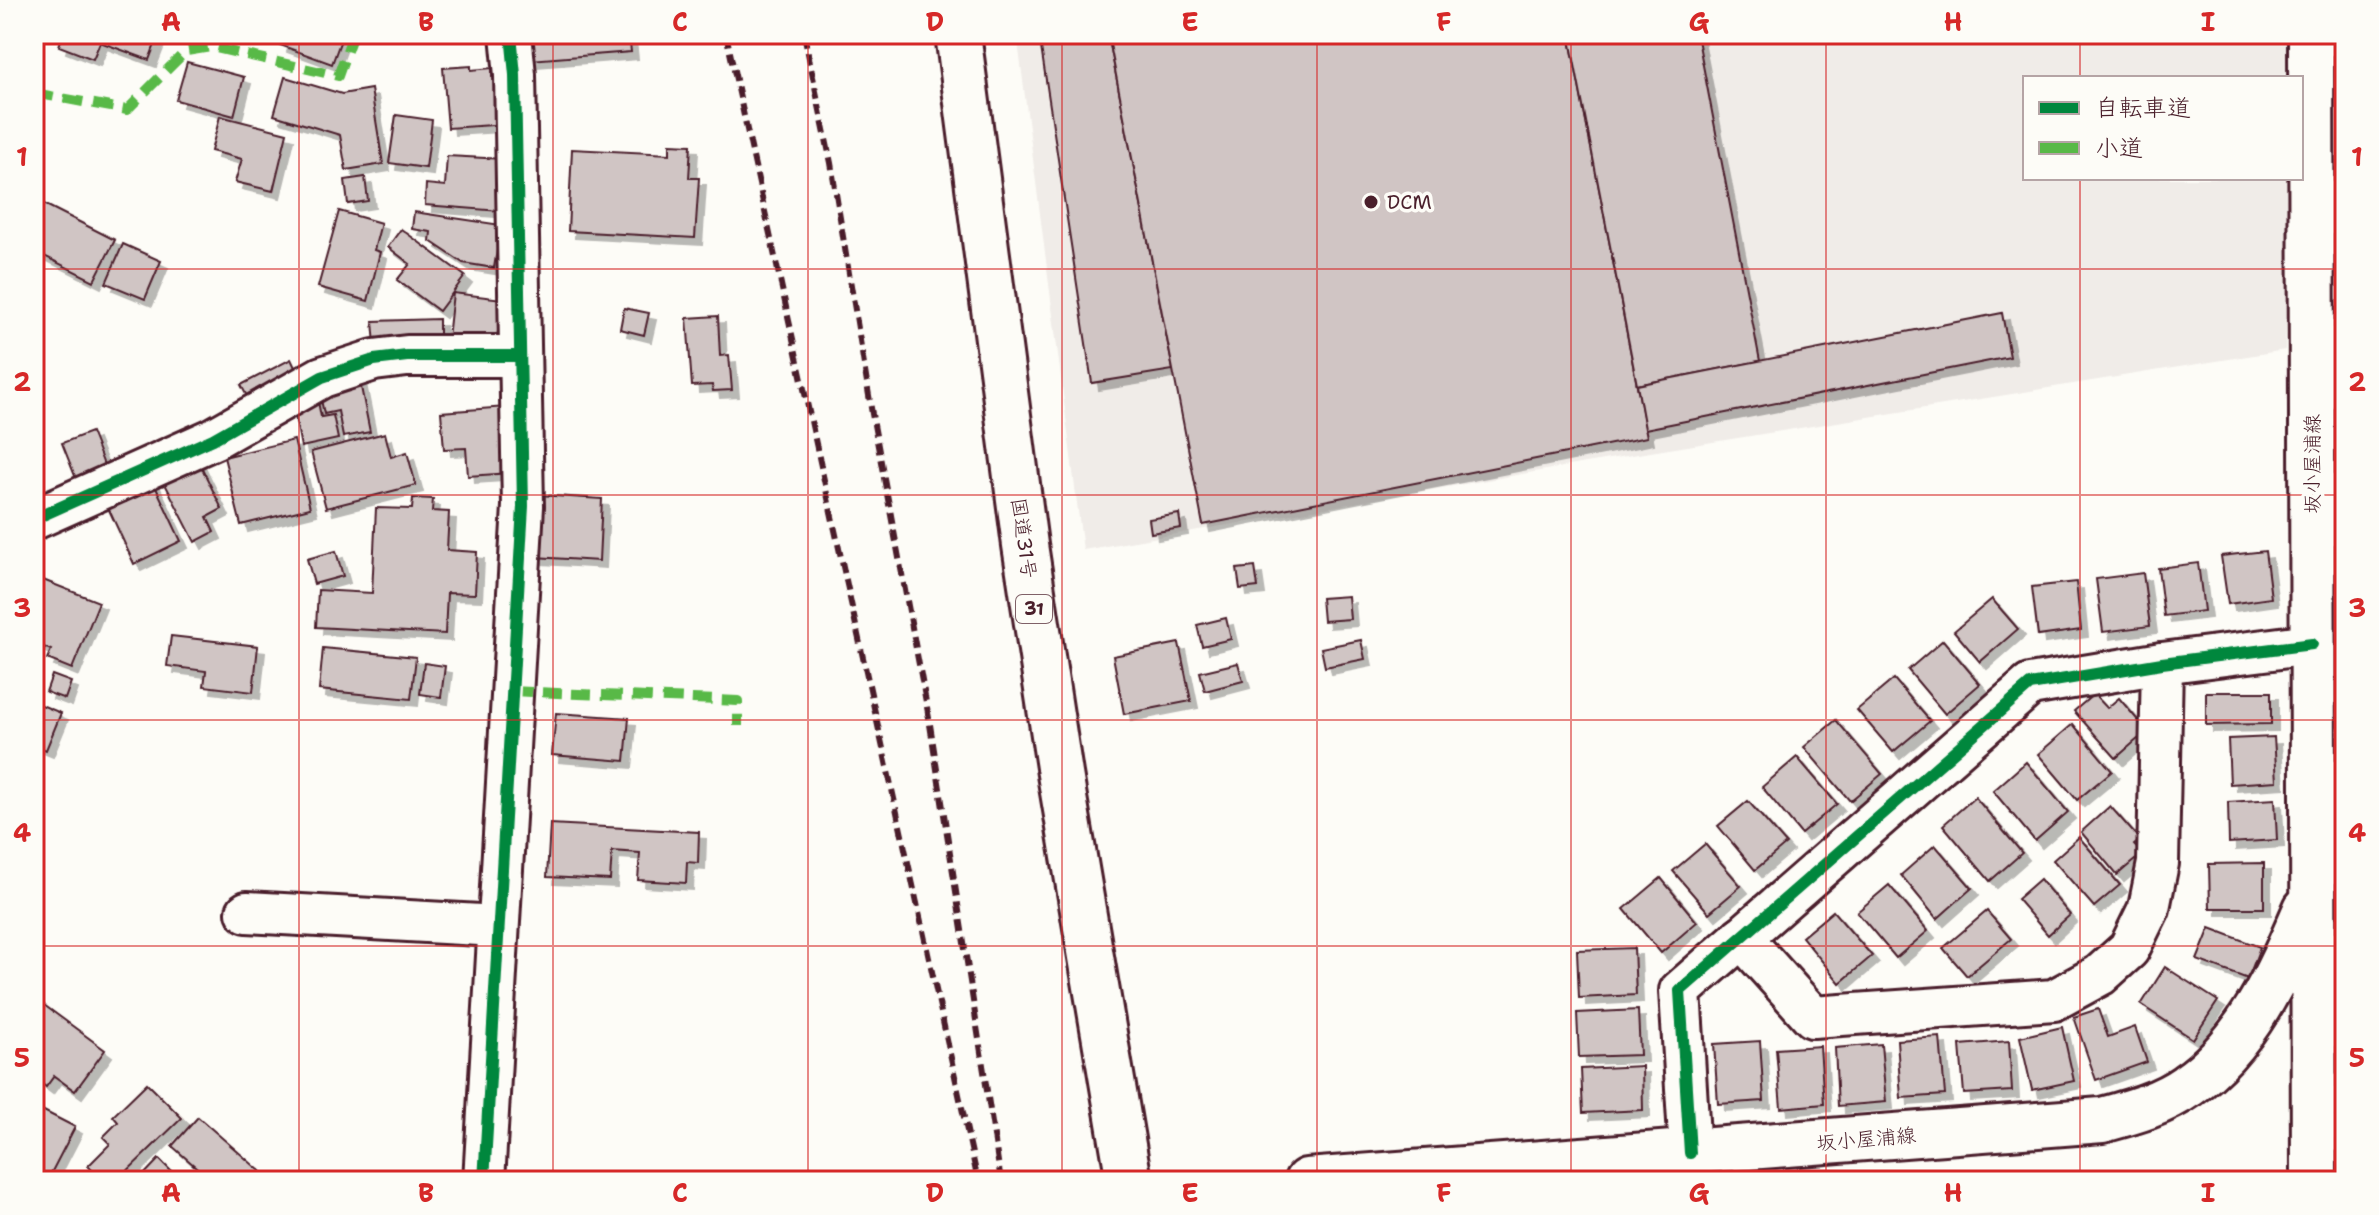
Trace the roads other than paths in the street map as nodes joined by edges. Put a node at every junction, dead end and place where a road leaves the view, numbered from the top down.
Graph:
1 (511, 34) edge
2 (958, 34) edge
3 (2311, 34) edge
4 (520, 356) junction
5 (34, 519) edge
6 (2312, 644) junction
7 (2162, 663) junction
8 (2312, 894) junction
9 (247, 912) dead end
10 (498, 926) junction
11 (1741, 937) junction
12 (1690, 1153) junction
13 (484, 1181) edge
14 (1129, 1181) edge
15 (1307, 1181) edge
16 (2314, 1181) edge

1 - 4 street
2 - 14 main road, 国道31号 / 31
3 - 6 main road, 坂小屋浦線
4 - 5 street
4 - 10 street
6 - 7 street
6 - 8 main road, 坂小屋浦線
7 - 11 street
7 - 11 street
8 - 12 main road, 坂小屋浦線
8 - 16 main road, 坂小屋浦線
9 - 10 street
10 - 13 street
11 - 12 street
12 - 15 main road, 坂小屋浦線

